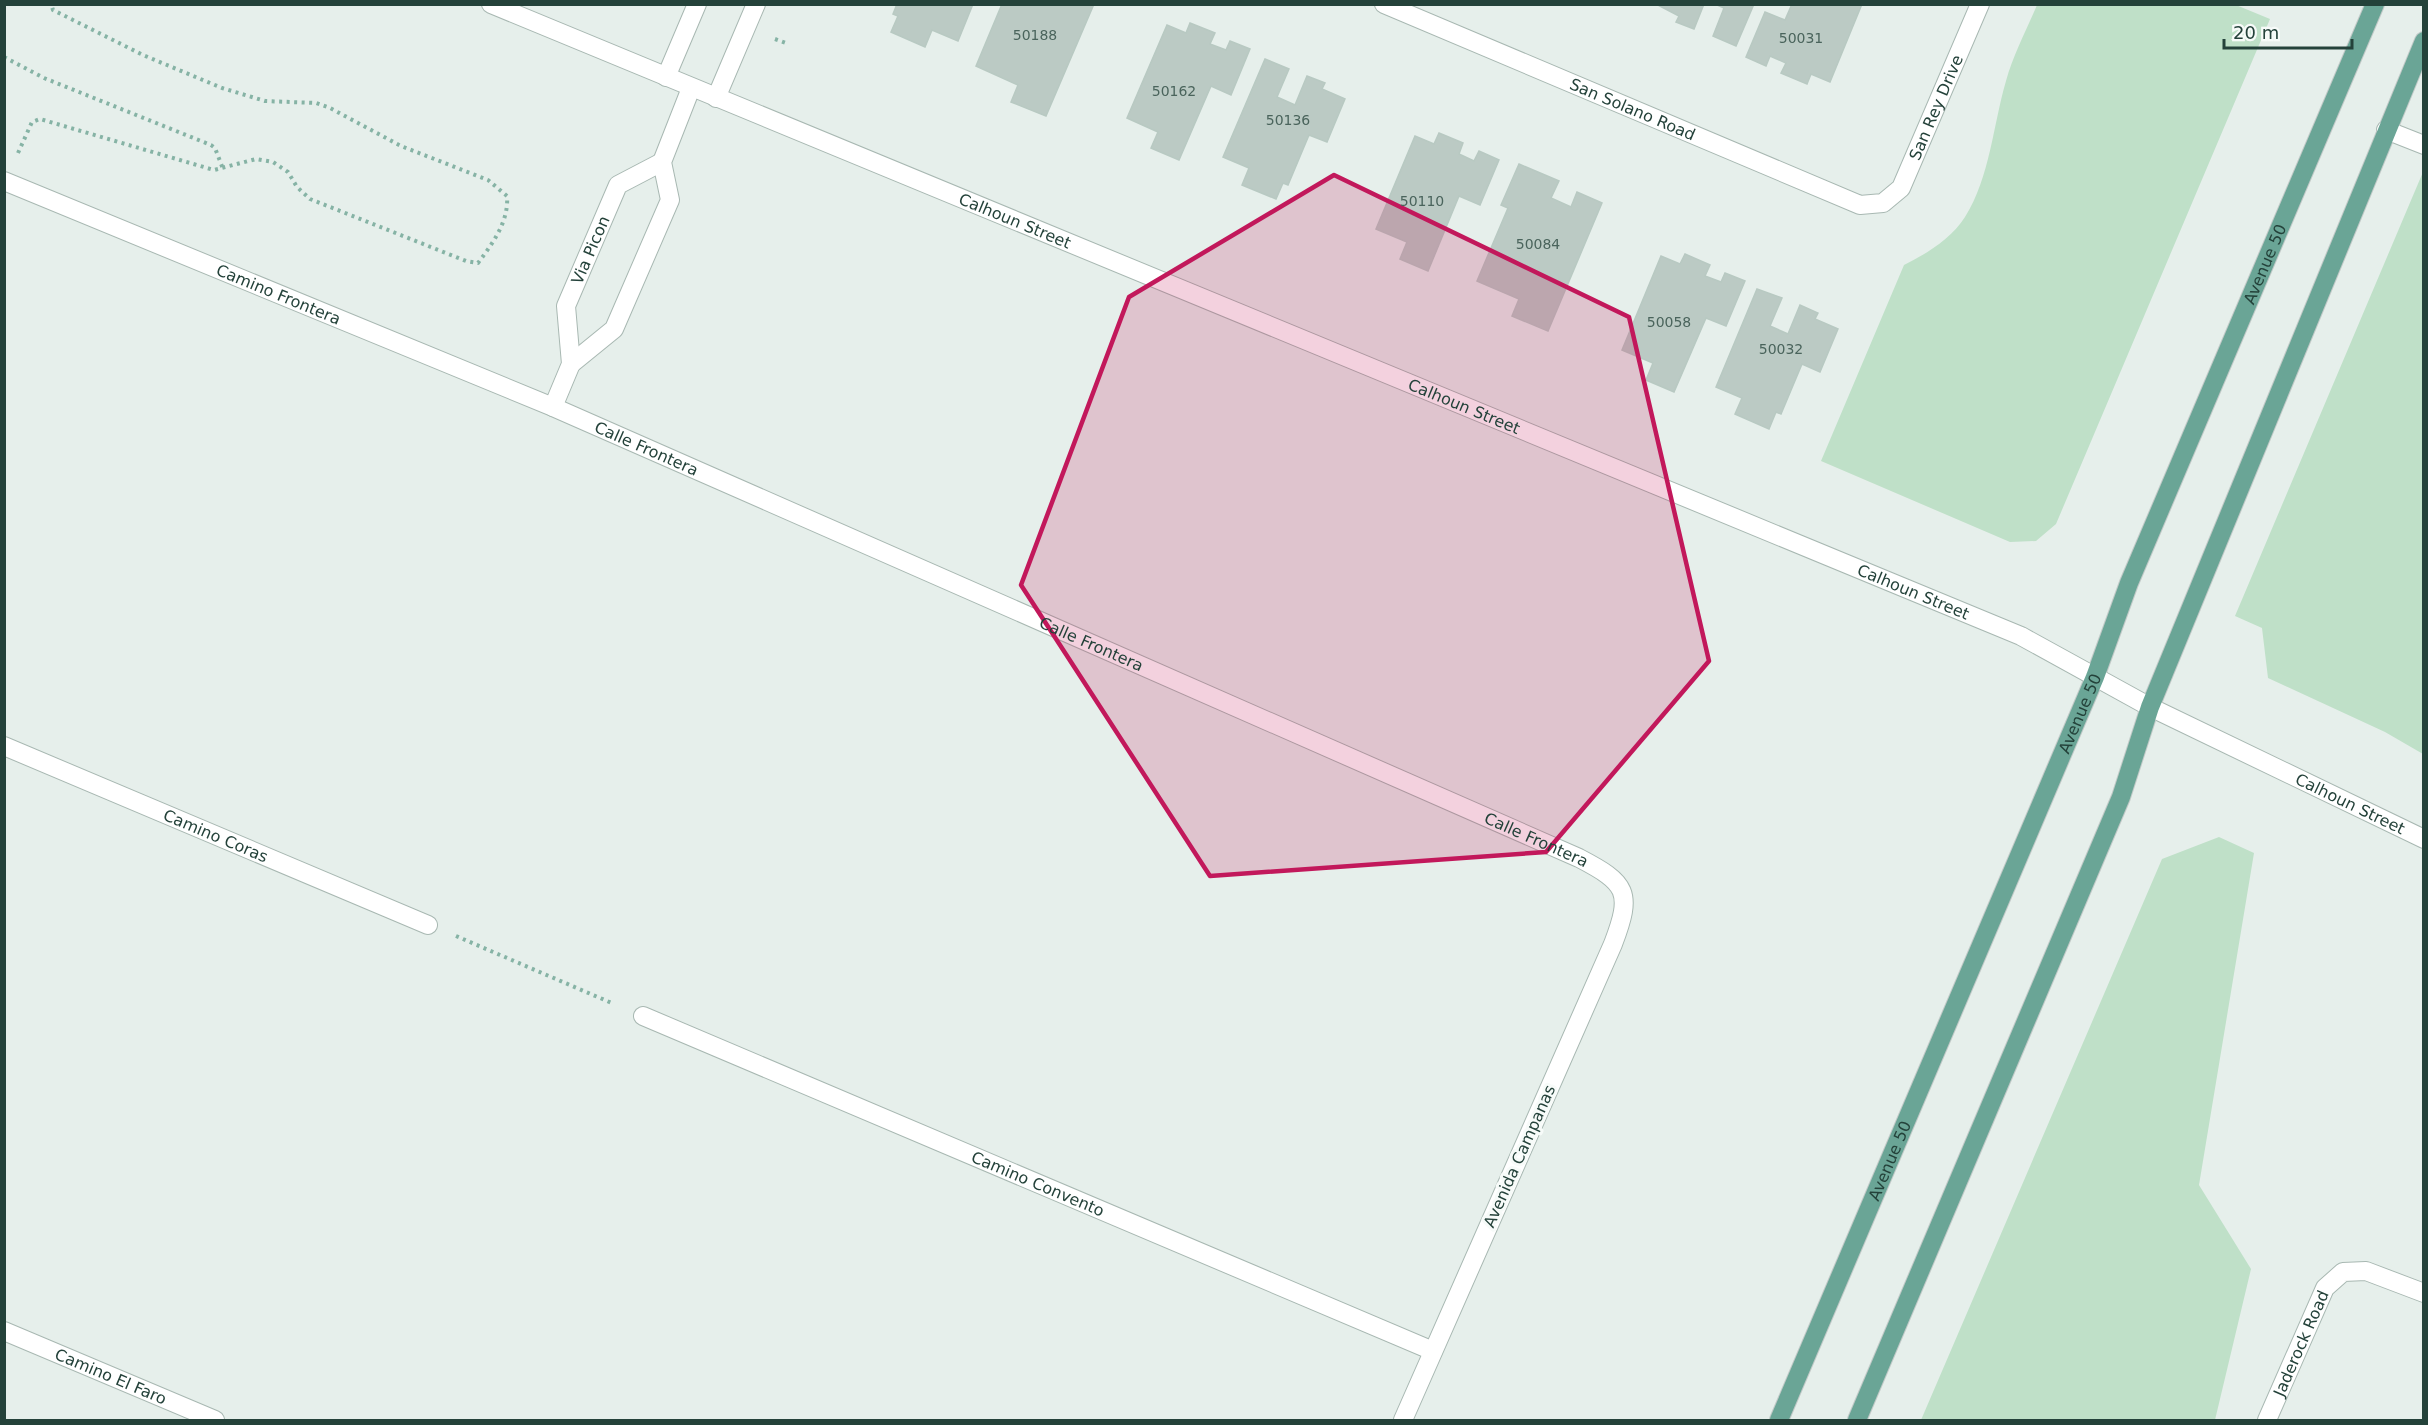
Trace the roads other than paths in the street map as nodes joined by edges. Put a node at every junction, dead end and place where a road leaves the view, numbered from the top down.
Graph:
1 (491, 4) edge
2 (696, 4) edge
3 (756, 4) edge
4 (1384, 4) edge
5 (1980, 4) edge
6 (2375, 4) edge
7 (2424, 41) edge
8 (666, 77) junction
9 (691, 88) junction
10 (716, 98) junction
11 (2386, 130) junction
12 (2424, 145) edge
13 (662, 162) junction
14 (5, 181) edge
15 (1883, 203) joint
16 (571, 364) junction
17 (553, 407) junction
18 (2095, 677) junction
19 (2150, 707) junction
20 (4, 746) edge
21 (2424, 839) edge
22 (1623, 890) joint
23 (428, 925) road end
24 (643, 1016) road end
25 (2424, 1293) edge
26 (4, 1331) edge
27 (1433, 1351) junction
28 (215, 1420) edge
29 (1403, 1420) edge
30 (1779, 1420) edge
31 (1857, 1420) edge
32 (2267, 1420) edge

1 - 8 street, Calhoun Street
2 - 8 street
3 - 10 street
4 - 15 street, San Solano Road
5 - 15 street, San Rey Drive
6 - 18 main road, Avenue 50
7 - 11 main road
8 - 9 street, Calhoun Street
9 - 10 street, Calhoun Street
9 - 13 street
10 - 18 street, Calhoun Street
11 - 12 street
11 - 19 main road
13 - 16 street, Via Picon
13 - 16 street, Via Picon
14 - 17 street, Camino Frontera
16 - 17 street, Via Picon
17 - 22 street, Calle Frontera
18 - 19 street, Calhoun Street
18 - 30 main road, Avenue 50
19 - 21 street, Calhoun Street
19 - 31 main road
20 - 23 street, Camino Coras
22 - 27 street, Avenida Campanas
24 - 27 street, Camino Convento
25 - 32 street, Jaderock Road
26 - 28 street, Camino El Faro
27 - 29 street, Avenida Campanas

